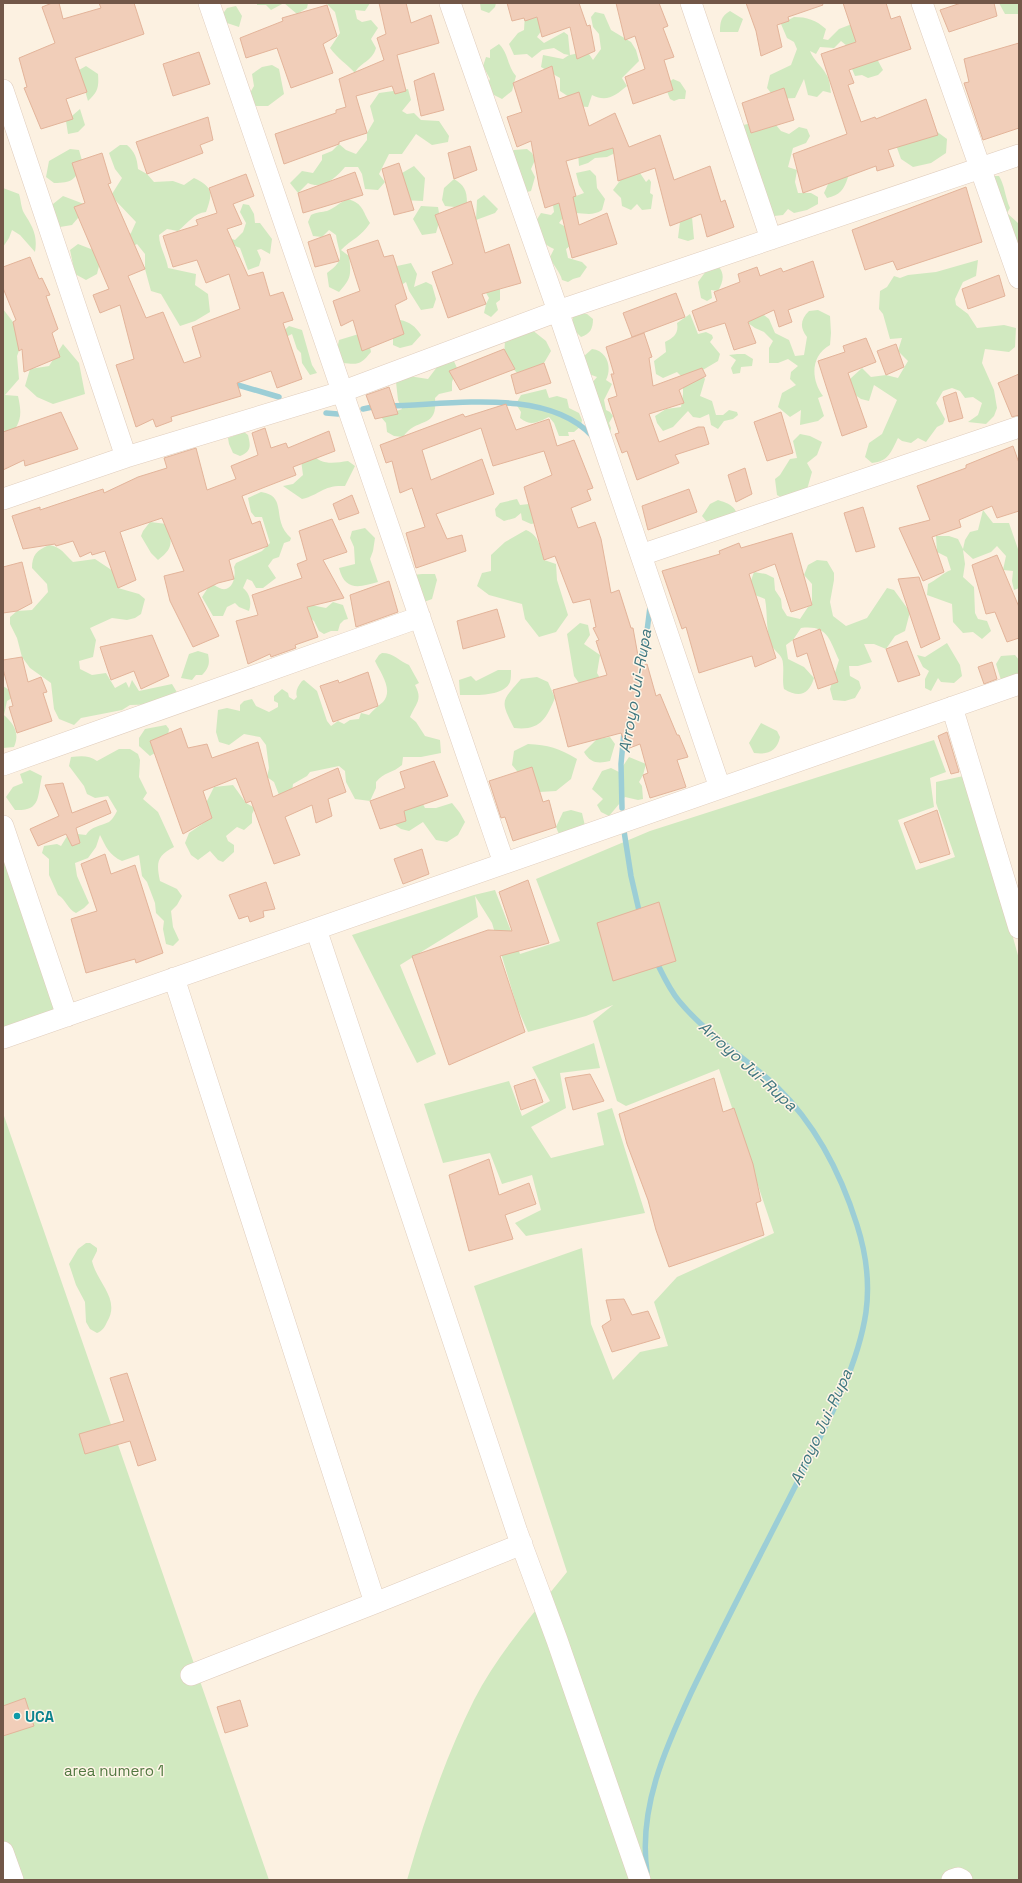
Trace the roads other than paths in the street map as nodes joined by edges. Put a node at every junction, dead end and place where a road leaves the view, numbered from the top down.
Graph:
1 (209, 3) edge
2 (450, 3) edge
3 (692, 3) edge
4 (922, 3) edge
5 (3, 90) edge
6 (1019, 155) edge
7 (981, 168) junction
8 (771, 239) junction
9 (1019, 278) edge
10 (558, 311) junction
11 (341, 392) junction
12 (1019, 427) edge
13 (126, 457) junction
14 (3, 499) edge
15 (641, 555) junction
16 (420, 617) junction
17 (1019, 684) edge
18 (952, 708) junction
19 (3, 765) edge
20 (720, 788) junction
21 (3, 826) edge
22 (504, 863) junction
23 (1019, 928) edge
24 (316, 929) junction
25 (174, 978) junction
26 (67, 1016) junction
27 (3, 1038) edge
28 (522, 1544) junction
29 (375, 1603) junction
30 (191, 1675) dead end
31 (3, 1852) edge
32 (13, 1880) edge
33 (640, 1880) edge
34 (952, 1880) edge
35 (962, 1880) edge

1 - 11 street
2 - 10 street
3 - 8 street
4 - 7 street
5 - 13 street
6 - 7 street
7 - 8 street
7 - 9 street
8 - 10 street
10 - 11 street
10 - 15 street
11 - 13 street
11 - 16 street
12 - 15 street
13 - 14 street
15 - 20 street
16 - 19 street
16 - 22 street
17 - 18 street
18 - 20 street
18 - 23 street
20 - 22 street
21 - 26 street
22 - 24 street
24 - 25 street
24 - 28 street
25 - 26 street
25 - 29 street
26 - 27 street
28 - 29 street
28 - 33 street
29 - 30 street
31 - 32 street
34 - 35 street

